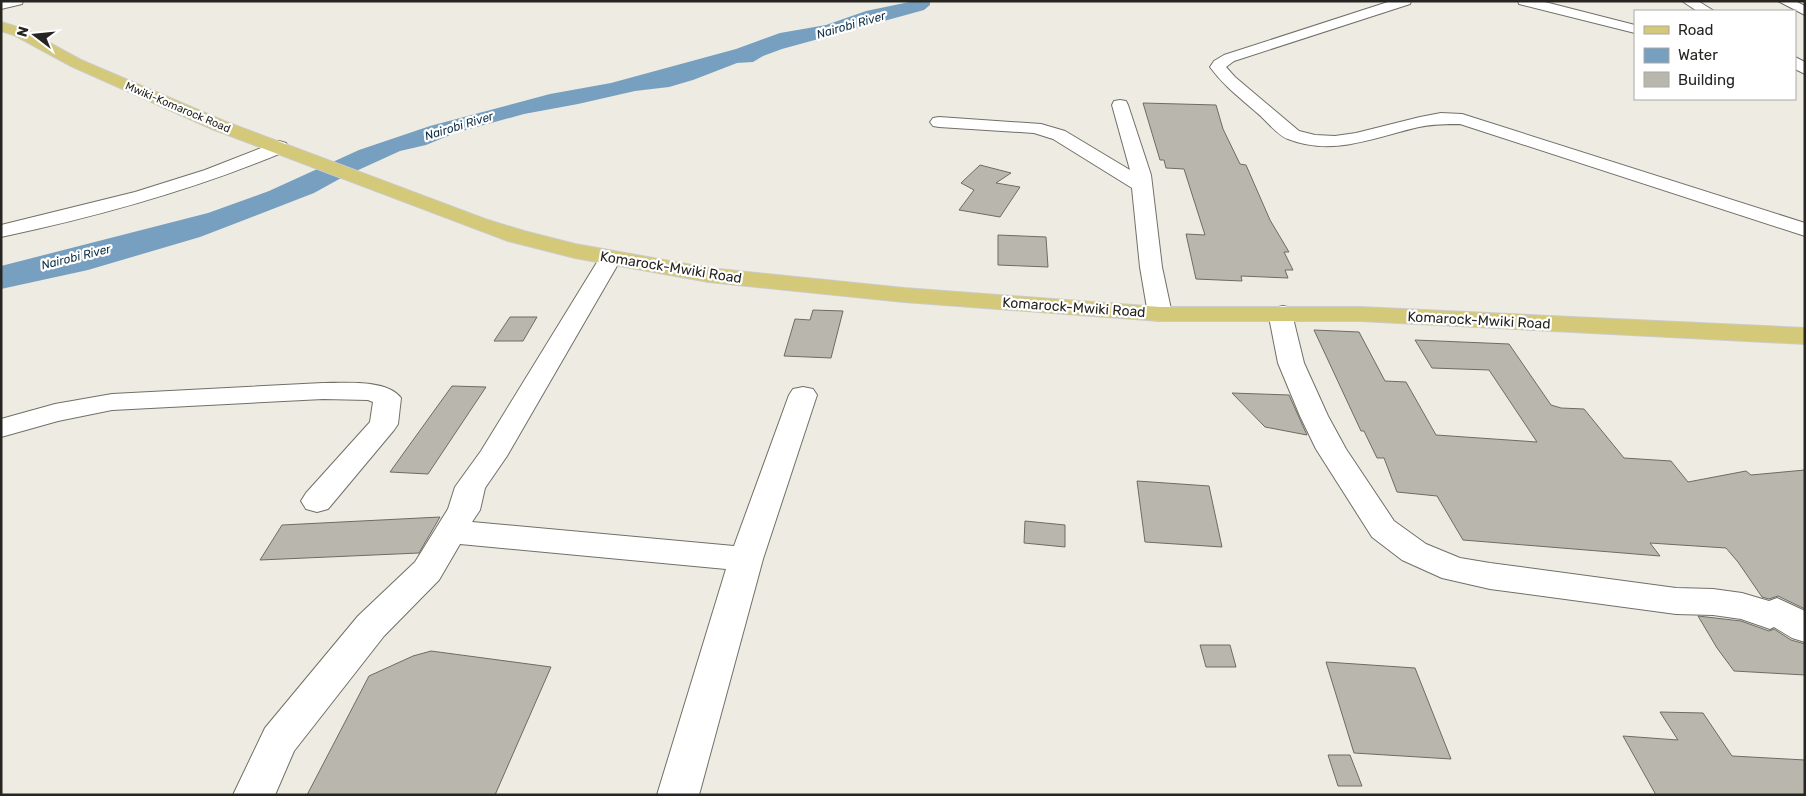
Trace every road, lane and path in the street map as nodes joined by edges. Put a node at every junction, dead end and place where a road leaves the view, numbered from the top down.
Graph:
1 (17, 1) edge
2 (1405, 1) edge
3 (1524, 1) edge
4 (1688, 1) edge
5 (1784, 1) edge
6 (1, 5) edge
7 (1803, 9) edge
8 (1705, 10) edge
9 (1, 26) edge
10 (1634, 29) edge
11 (1120, 105) dead end
12 (939, 122) dead end
13 (279, 147) junction
14 (358, 178) joint
15 (1141, 185) junction
16 (1805, 230) edge
17 (1, 231) edge
18 (610, 259) junction
19 (1283, 313) junction
20 (1160, 314) junction
21 (1805, 336) edge
22 (804, 395) dead end
23 (1, 428) edge
24 (317, 501) dead end
25 (452, 532) junction
26 (746, 559) junction
27 (1805, 628) edge
28 (254, 795) edge
29 (678, 795) edge

1 - 6 street
2 - 16 street
3 - 10 street
4 - 8 street
5 - 7 street
9 - 13 main road, Mwiki-Komarock Road
11 - 15 street
12 - 15 street
13 - 14 main road, Mwiki-Komarock Road
13 - 17 street
14 - 18 main road, Komarock-Mwiki Road
15 - 20 street
18 - 20 main road, Komarock-Mwiki Road
18 - 25 street
19 - 20 main road, Komarock-Mwiki Road
19 - 21 main road, Komarock-Mwiki Road
19 - 27 street
22 - 26 street
23 - 24 street
25 - 26 street
25 - 28 street
26 - 29 street

